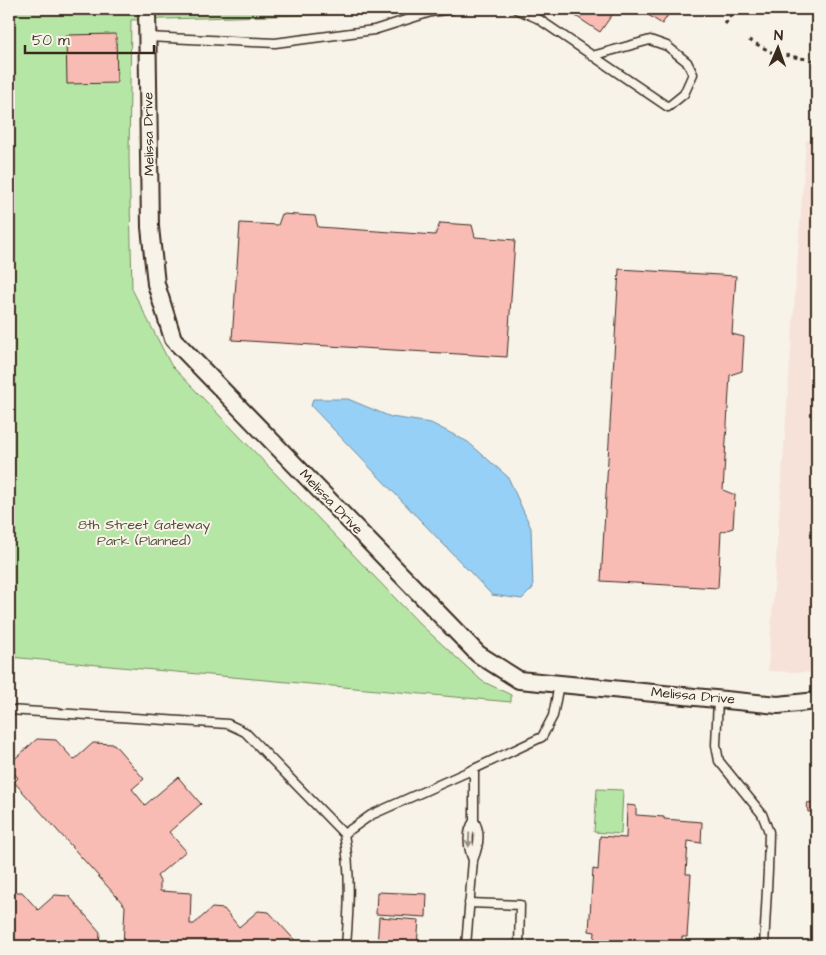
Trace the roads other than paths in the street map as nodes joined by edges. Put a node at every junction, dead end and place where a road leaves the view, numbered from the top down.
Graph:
1 (147, 9) edge
2 (452, 9) edge
3 (516, 9) edge
4 (148, 37) junction
5 (592, 56) junction
6 (559, 684) junction
7 (718, 699) junction
8 (817, 701) edge
9 (9, 710) edge
10 (474, 769) junction
11 (344, 834) junction
12 (470, 902) junction
13 (346, 946) edge
14 (466, 946) edge
15 (519, 946) edge
16 (764, 946) edge

1 - 4 street, Melissa Drive
2 - 4 lane
3 - 5 lane
4 - 6 street, Melissa Drive
5 - 5 lane
6 - 7 street, Melissa Drive
6 - 10 lane
7 - 8 street, Melissa Drive
7 - 16 lane
9 - 11 lane
10 - 11 lane
10 - 12 lane
11 - 13 lane
12 - 14 lane
12 - 15 lane

